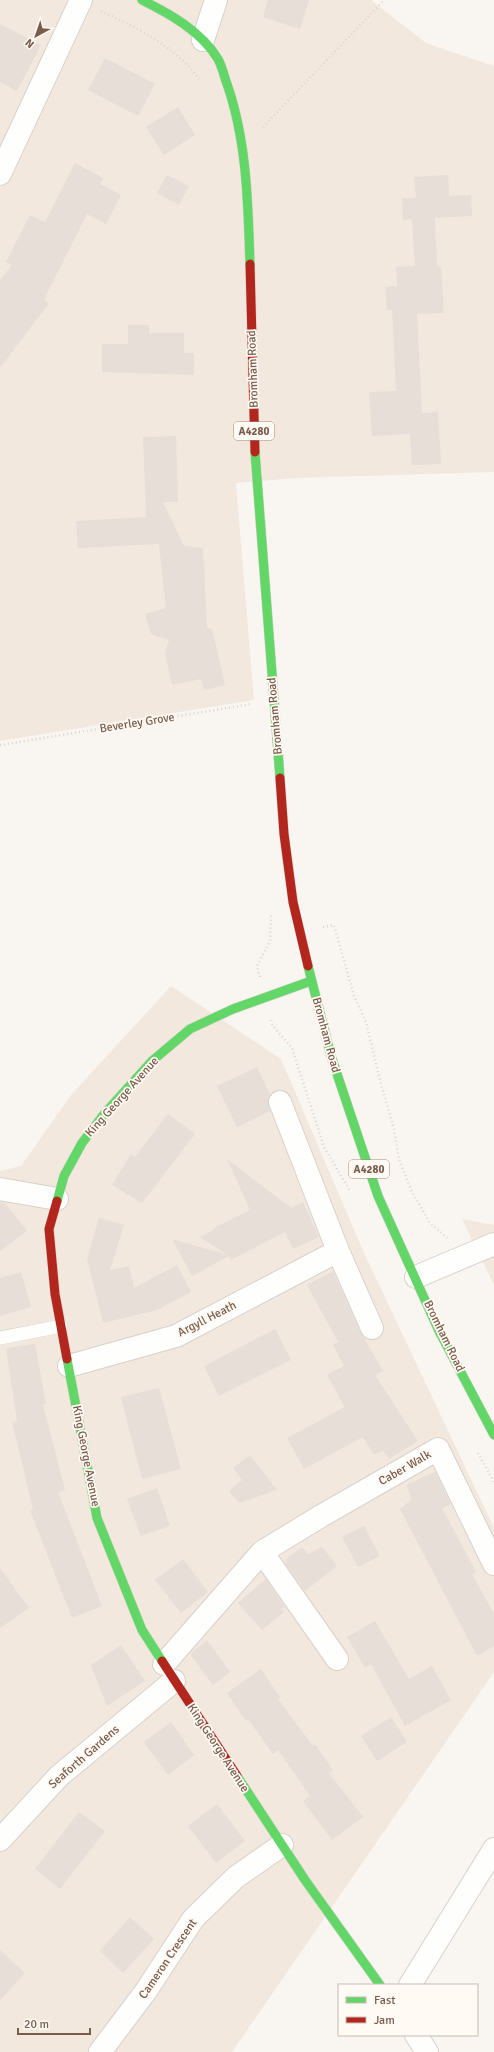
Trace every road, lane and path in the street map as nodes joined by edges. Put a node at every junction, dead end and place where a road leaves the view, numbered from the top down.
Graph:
1 (142, 0) edge
2 (216, 0) edge
3 (384, 0) edge
4 (81, 1) edge
5 (138, 28) dead end
6 (203, 40) junction
7 (243, 147) junction
8 (0, 174) edge
9 (274, 701) junction
10 (0, 746) edge
11 (334, 925) dead end
12 (312, 982) junction
13 (273, 1026) dead end
14 (280, 1102) dead end
15 (0, 1189) edge
16 (352, 1195) dead end
17 (57, 1199) junction
18 (447, 1238) dead end
19 (494, 1244) edge
20 (338, 1251) junction
21 (416, 1277) junction
22 (61, 1326) junction
23 (372, 1328) dead end
24 (0, 1338) edge
25 (69, 1366) junction
26 (494, 1435) edge
27 (262, 1552) junction
28 (494, 1564) edge
29 (337, 1659) dead end
30 (169, 1672) junction
31 (0, 1840) edge
32 (282, 1844) junction
33 (494, 1849) edge
34 (379, 1984) edge
35 (411, 1984) edge
36 (417, 2036) edge
37 (100, 2052) edge
38 (427, 2052) edge

1 - 6 main road, Bromham Road / A4280
2 - 6 street
3 - 7 path
4 - 5 path
4 - 8 street
6 - 7 main road, Bromham Road / A4280
7 - 9 main road, Bromham Road / A4280
9 - 10 path, Beverley Grove
9 - 12 main road, Bromham Road / A4280
11 - 18 path
12 - 17 main road, King George Avenue
12 - 21 main road, Bromham Road / A4280
13 - 16 path
14 - 20 street
15 - 17 street
17 - 22 main road, King George Avenue
19 - 21 street
20 - 23 street
20 - 25 street, Argyll Heath
21 - 26 main road, Bromham Road / A4280
22 - 24 lane
22 - 25 main road, King George Avenue
25 - 30 main road, King George Avenue
27 - 28 street, Caber Walk
27 - 29 street
27 - 30 street, Caber Walk
30 - 31 street, Seaforth Gardens
30 - 32 main road, King George Avenue
32 - 34 main road, King George Avenue
32 - 37 street, Cameron Crescent
33 - 35 street
36 - 38 street

